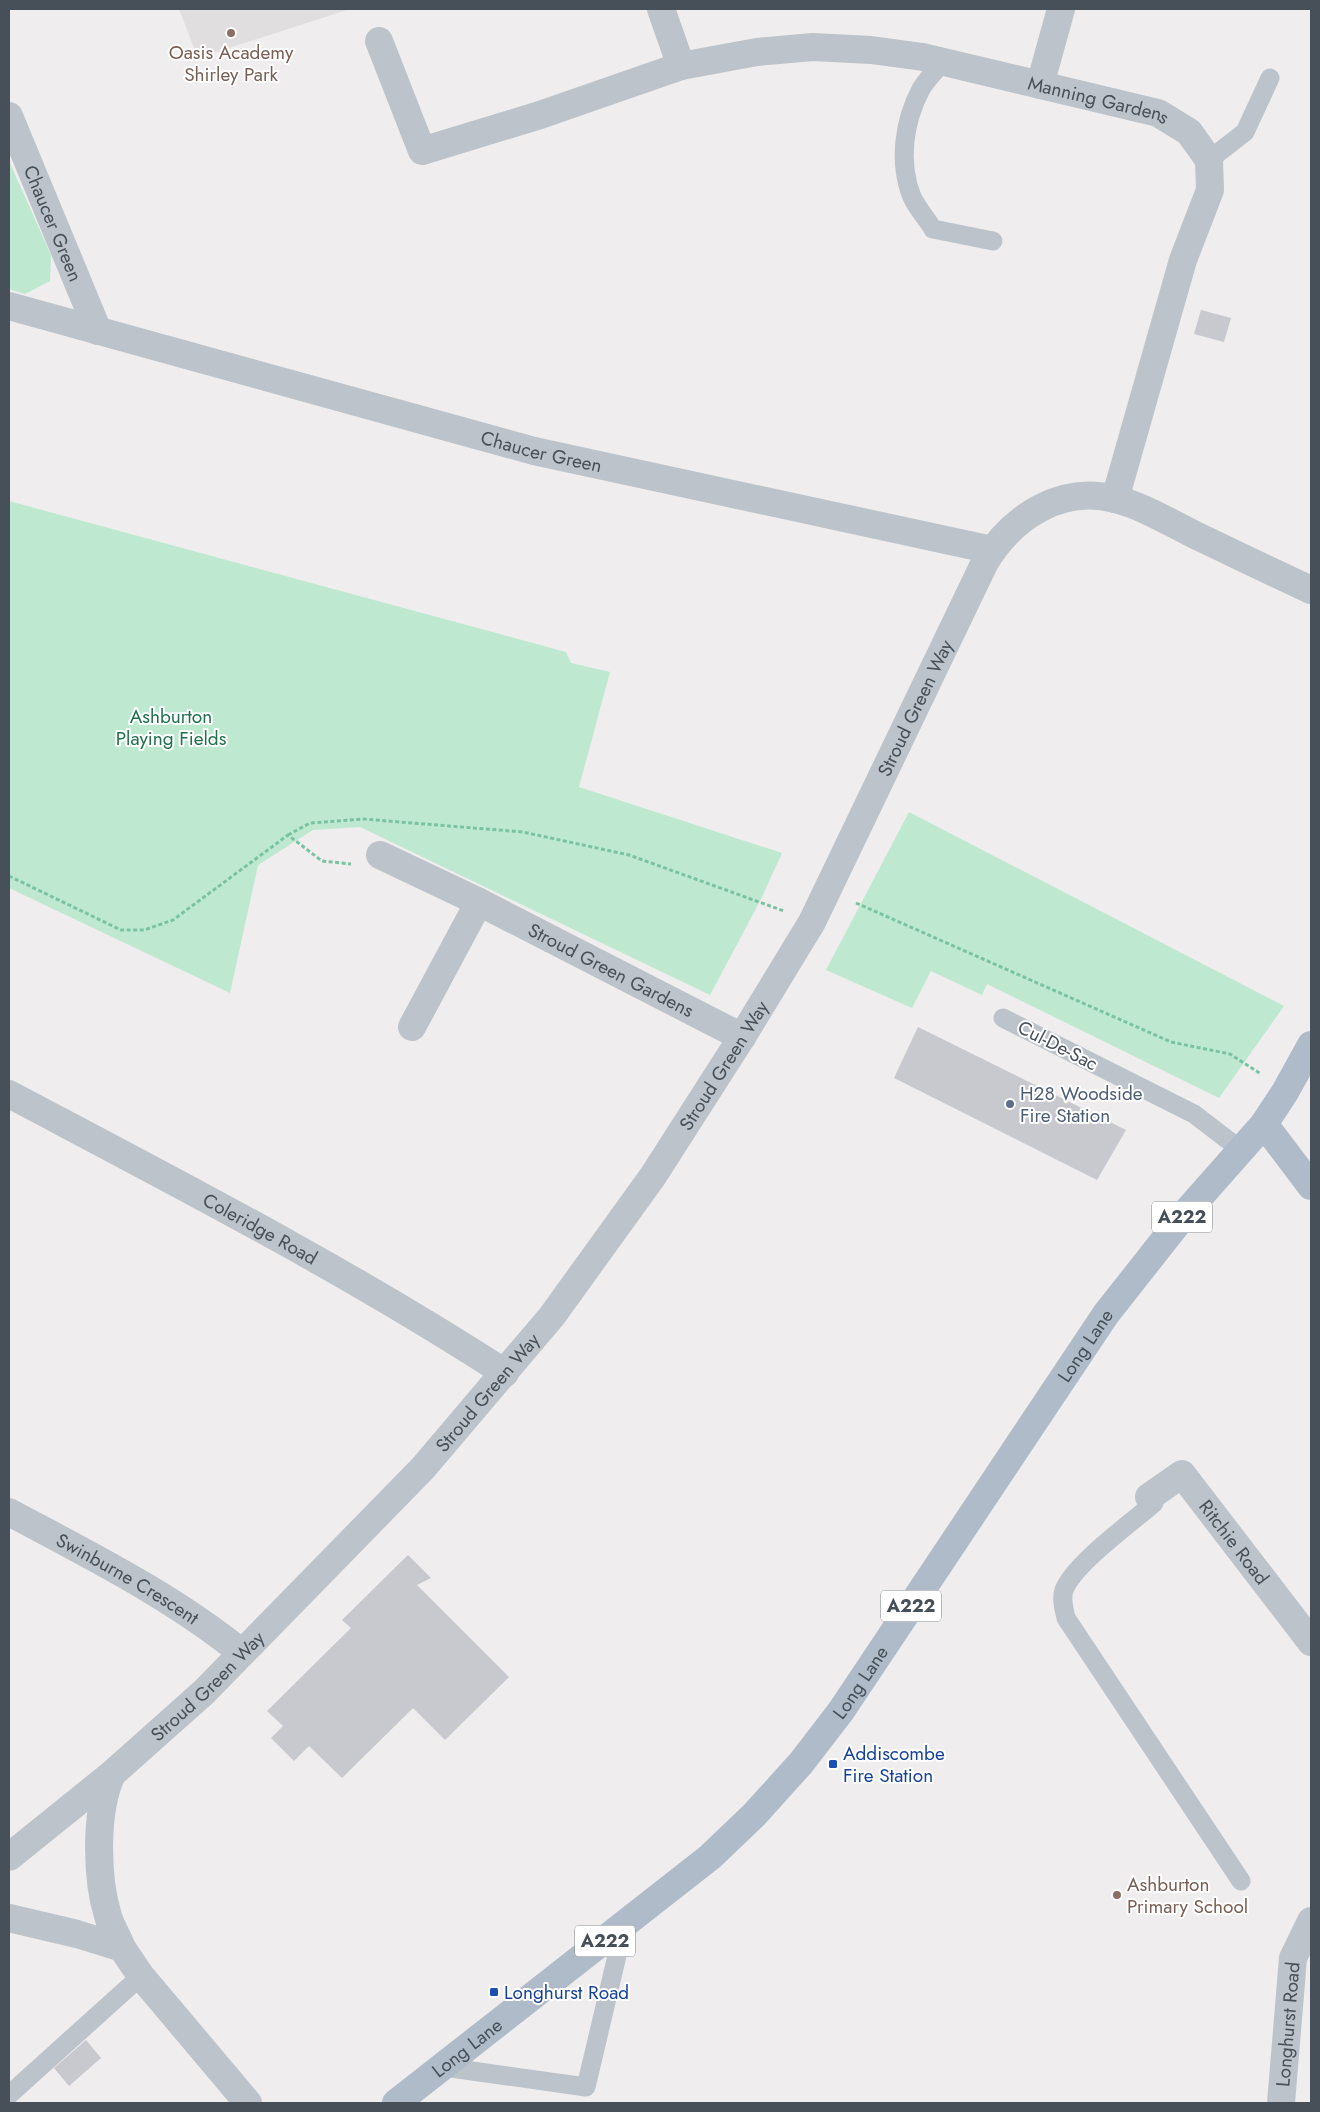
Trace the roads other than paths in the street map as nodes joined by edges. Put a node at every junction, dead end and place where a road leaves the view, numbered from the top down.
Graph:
1 (660, 9) edge
2 (1060, 9) edge
3 (379, 41) dead end
4 (943, 62) junction
5 (681, 66) junction
6 (1270, 78) dead end
7 (1040, 85) junction
8 (9, 116) edge
9 (1209, 160) junction
10 (993, 241) dead end
11 (9, 306) edge
12 (98, 332) junction
13 (1115, 499) junction
14 (992, 550) junction
15 (1311, 590) edge
16 (380, 854) road end
17 (479, 902) junction
18 (1003, 1018) dead end
19 (412, 1027) dead end
20 (742, 1038) junction
21 (1311, 1044) edge
22 (9, 1094) edge
23 (1264, 1124) junction
24 (1241, 1150) junction
25 (1311, 1186) edge
26 (505, 1373) junction
27 (1149, 1497) joint
28 (9, 1512) edge
29 (1311, 1642) edge
30 (242, 1653) junction
31 (112, 1774) junction
32 (9, 1857) edge
33 (1241, 1881) dead end
34 (9, 1918) edge
35 (1311, 1921) edge
36 (624, 1926) junction
37 (122, 1948) junction
38 (141, 1976) junction
39 (444, 2067) junction
40 (9, 2095) edge
41 (248, 2103) edge
42 (396, 2103) edge
43 (1281, 2103) edge

1 - 5 street
2 - 7 street
3 - 5 street, Manning Gardens
4 - 5 street, Manning Gardens
4 - 7 street, Manning Gardens
4 - 10 lane
6 - 9 lane
7 - 9 street, Manning Gardens
8 - 12 street, Chaucer Green
9 - 13 street
11 - 12 street, Chaucer Green
12 - 14 street, Chaucer Green
13 - 14 street, Stroud Green Way
13 - 15 street, Stroud Green Way
14 - 20 street, Stroud Green Way
16 - 17 street, Stroud Green Gardens
17 - 19 street
17 - 20 street, Stroud Green Gardens
18 - 24 lane, Cul-De-Sac
20 - 26 street, Stroud Green Way
21 - 23 main road, A222
22 - 26 street, Coleridge Road
23 - 24 main road, Long Lane / A222
23 - 25 main road
24 - 36 main road, Long Lane / A222
26 - 30 street, Stroud Green Way
27 - 29 street, Ritchie Road
27 - 33 lane
28 - 30 street, Swinburne Crescent
30 - 31 street, Stroud Green Way
31 - 32 street, Stroud Green Way
31 - 37 street, Stroud Green Way
34 - 37 street
35 - 43 street, Longhurst Road
36 - 39 main road, Long Lane / A222
36 - 39 lane
37 - 38 street, Stroud Green Way
38 - 40 lane
38 - 41 street, Stroud Green Way
39 - 42 main road, Long Lane / A222

